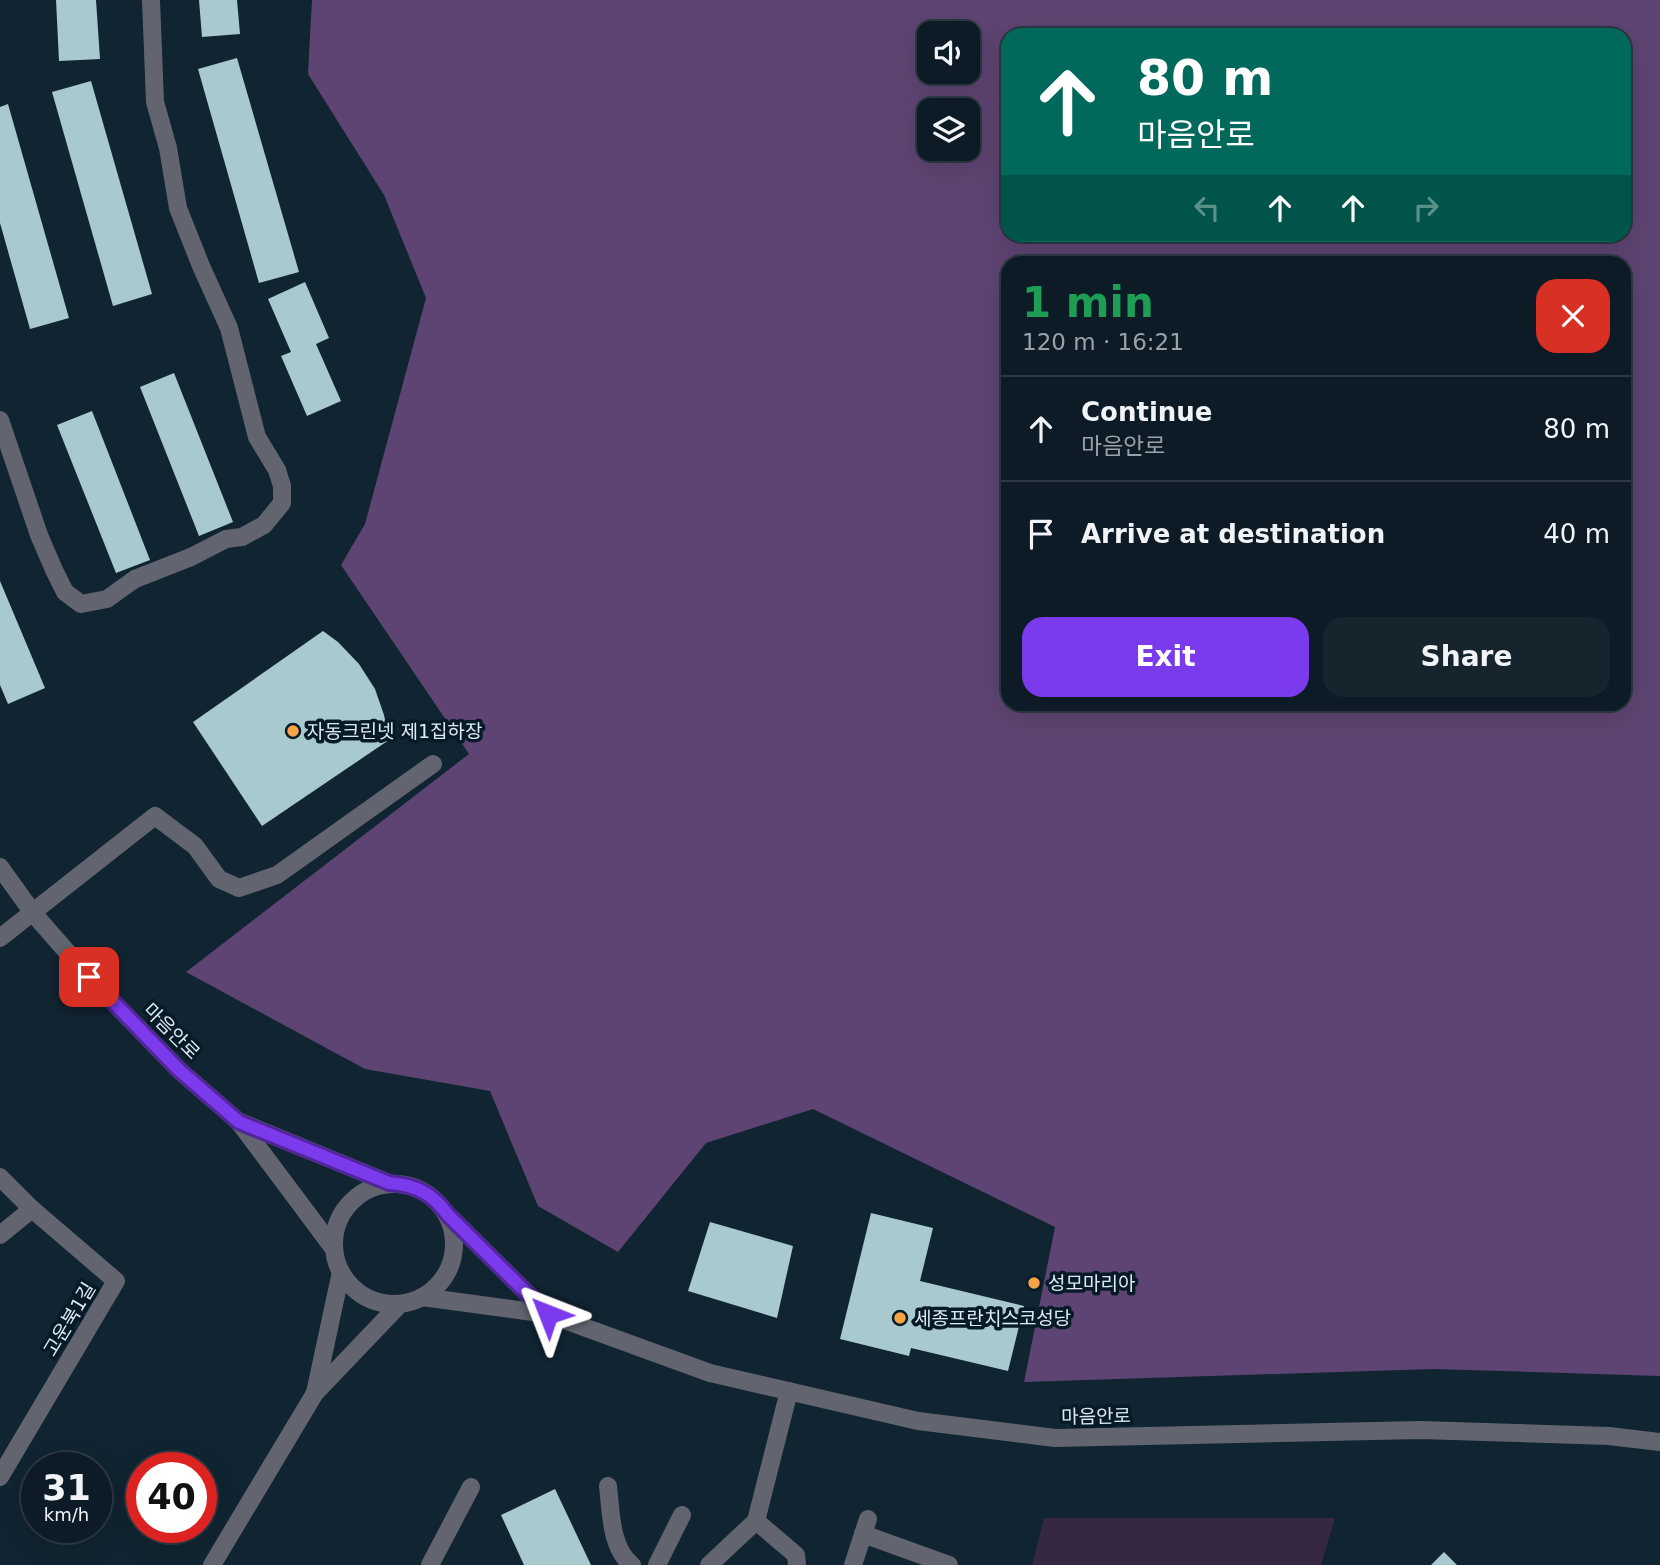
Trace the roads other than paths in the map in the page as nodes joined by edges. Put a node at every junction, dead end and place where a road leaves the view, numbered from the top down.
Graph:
1 (151, 0) edge
2 (0, 420) edge
3 (433, 764) dead end
4 (0, 867) edge
5 (33, 913) junction
6 (0, 939) edge
7 (239, 1122) junction
8 (0, 1177) edge
9 (389, 1183) junction
10 (32, 1209) junction
11 (448, 1215) junction
12 (0, 1235) edge
13 (334, 1249) junction
14 (341, 1272) junction
15 (422, 1297) junction
16 (400, 1304) junction
17 (548, 1314) junction
18 (789, 1391) junction
19 (315, 1393) junction
20 (1660, 1442) edge
21 (0, 1477) edge
22 (608, 1486) dead end
23 (471, 1487) dead end
24 (682, 1515) dead end
25 (757, 1521) junction
26 (212, 1565) edge
27 (430, 1565) edge
28 (632, 1565) edge
29 (657, 1565) edge
30 (709, 1565) edge
31 (797, 1565) edge
32 (853, 1565) edge
33 (949, 1565) edge

1 - 2 street
3 - 5 street
4 - 5 street, 마음안로
5 - 6 street
5 - 7 street, 마음안로
7 - 9 street
7 - 13 street
8 - 10 street, 고운북1길
9 - 11 street
9 - 13 street
10 - 12 street
10 - 21 street, 고운북1길
11 - 15 street
11 - 17 street
13 - 14 street
14 - 16 street
14 - 19 street
15 - 16 street
15 - 17 street
16 - 19 street
17 - 18 street, 마음안로
18 - 20 street, 마음안로
18 - 25 street
19 - 26 street
22 - 28 street
23 - 27 street
24 - 29 street
25 - 30 street
25 - 31 street
32 - 33 street

